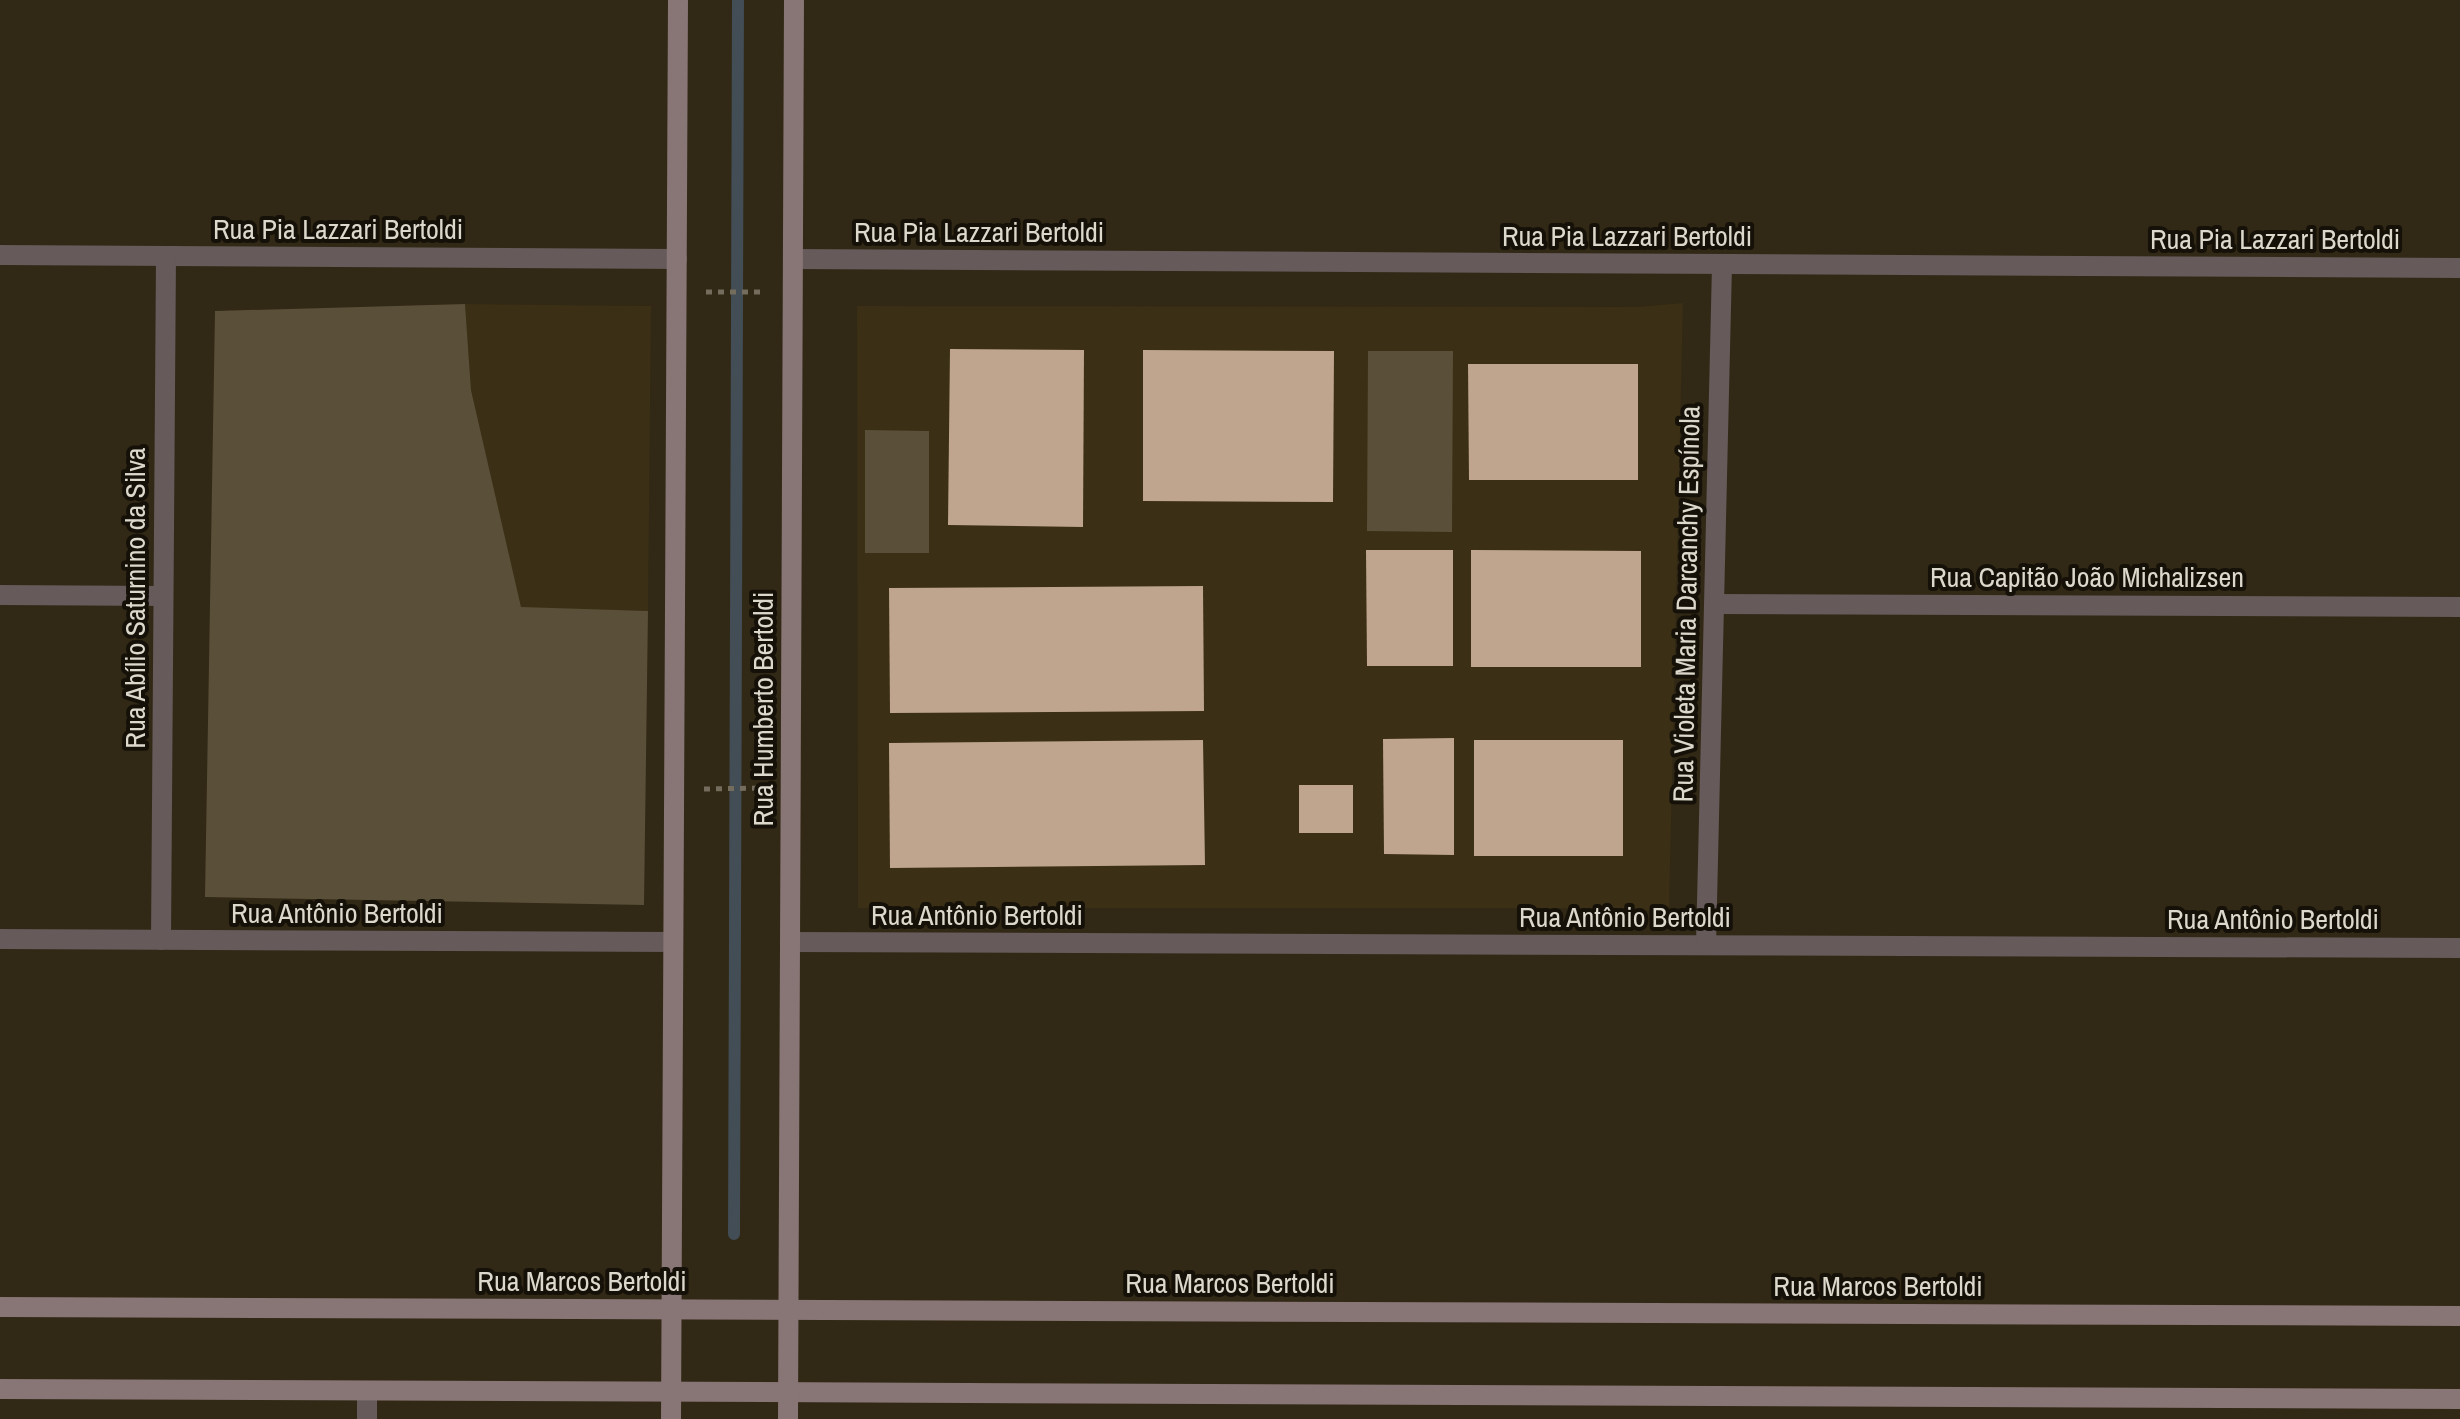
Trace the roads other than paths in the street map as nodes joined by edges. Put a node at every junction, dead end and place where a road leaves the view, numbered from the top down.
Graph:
1 (678, 0) edge
2 (794, 0) edge
3 (0, 255) edge
4 (166, 256) junction
5 (677, 259) junction
6 (793, 259) junction
7 (1722, 265) junction
8 (2460, 268) edge
9 (0, 595) edge
10 (163, 596) junction
11 (1714, 604) junction
12 (2460, 607) edge
13 (0, 939) edge
14 (161, 940) junction
15 (673, 942) junction
16 (790, 942) junction
17 (1706, 945) junction
18 (2460, 948) edge
19 (0, 1307) edge
20 (672, 1309) junction
21 (788, 1309) junction
22 (2460, 1316) edge
23 (0, 1389) edge
24 (367, 1391) junction
25 (672, 1392) junction
26 (788, 1393) junction
27 (2460, 1399) edge
28 (367, 1419) edge
29 (671, 1419) edge
30 (788, 1419) edge

1 - 5 street
2 - 6 street, Rua Humberto Bertoldi
3 - 4 street, Rua Pia Lazzari Bertoldi
4 - 5 street, Rua Pia Lazzari Bertoldi
4 - 10 street, Rua Abílio Saturnino da Silva
5 - 15 street
6 - 7 street, Rua Pia Lazzari Bertoldi
6 - 16 street, Rua Humberto Bertoldi
7 - 8 street, Rua Pia Lazzari Bertoldi
7 - 11 street, Rua Violeta Maria Darcanchy Espínola
9 - 10 street
10 - 14 street, Rua Abílio Saturnino da Silva
11 - 12 street, Rua Capitão João Michalizsen
11 - 17 street, Rua Violeta Maria Darcanchy Espínola
13 - 14 street, Rua Antônio Bertoldi
14 - 15 street, Rua Antônio Bertoldi
15 - 20 street
16 - 17 street, Rua Antônio Bertoldi
16 - 21 street, Rua Humberto Bertoldi
17 - 18 street, Rua Antônio Bertoldi
19 - 20 street, Rua Marcos Bertoldi
20 - 21 street, Rua Marcos Bertoldi
20 - 25 street
21 - 22 street, Rua Marcos Bertoldi
21 - 26 street, Rua Humberto Bertoldi
23 - 24 street
24 - 25 street
24 - 28 street
25 - 26 street
25 - 29 street
26 - 27 street
26 - 30 street, Rua Humberto Bertoldi

